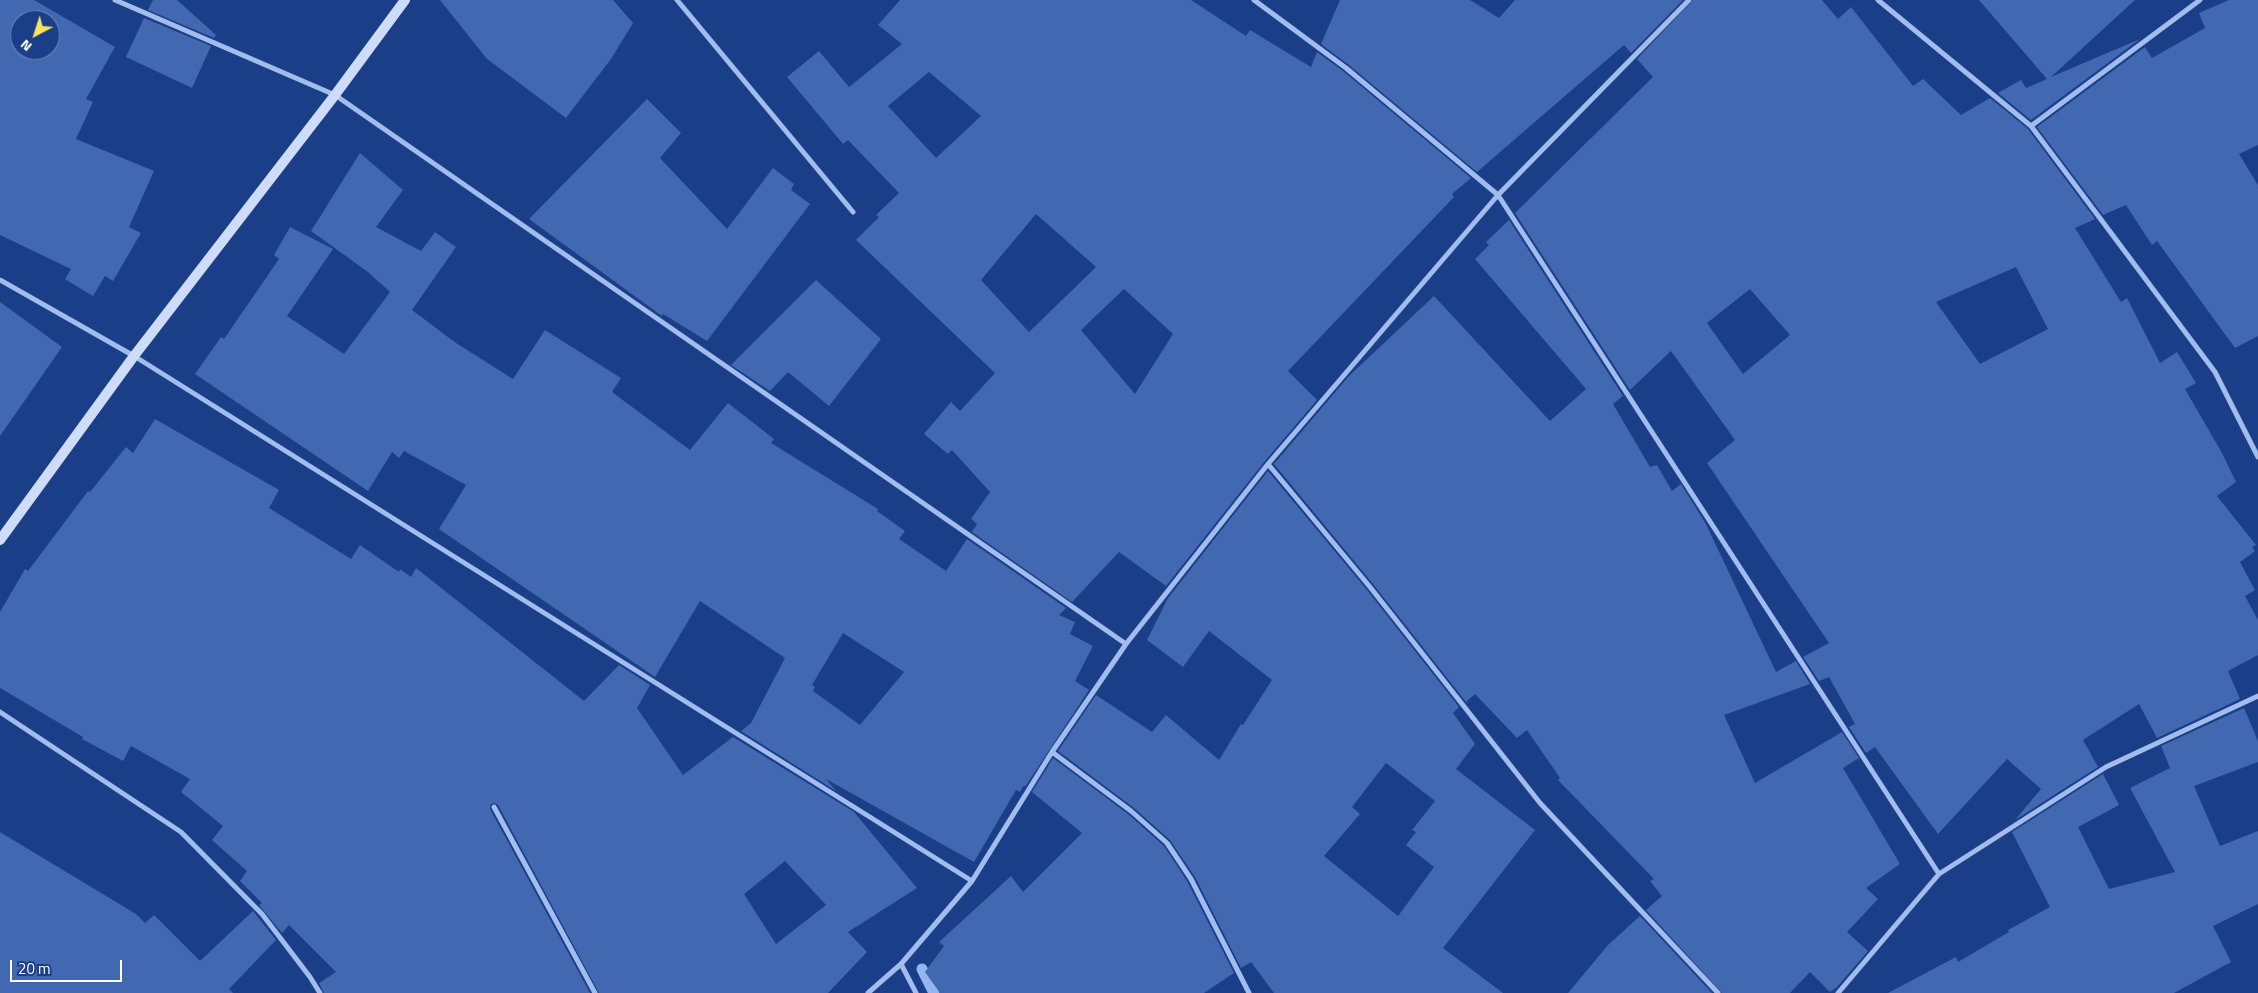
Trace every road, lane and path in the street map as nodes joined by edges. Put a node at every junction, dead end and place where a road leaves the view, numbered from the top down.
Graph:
1 (115, 0) edge
2 (405, 0) edge
3 (677, 0) edge
4 (1254, 0) edge
5 (1689, 0) edge
6 (1878, 0) edge
7 (2200, 0) edge
8 (335, 95) junction
9 (2031, 126) junction
10 (1498, 195) junction
11 (853, 212) dead end
12 (0, 280) edge
13 (134, 356) junction
14 (2258, 457) edge
15 (1268, 464) junction
16 (0, 540) edge
17 (1126, 644) junction
18 (2258, 696) edge
19 (0, 712) edge
20 (1052, 752) junction
21 (494, 807) dead end
22 (1939, 874) junction
23 (972, 881) junction
24 (901, 964) junction
25 (320, 993) edge
26 (594, 993) edge
27 (868, 993) edge
28 (916, 993) edge
29 (1249, 993) edge
30 (1718, 993) edge
31 (1838, 993) edge

1 - 8 street
2 - 8 street
3 - 11 street
4 - 10 street
5 - 10 street
6 - 9 street
7 - 9 street
8 - 13 street
8 - 17 street
9 - 14 street
10 - 15 street
10 - 22 street
12 - 13 street
13 - 16 street
13 - 23 street
15 - 17 street
15 - 30 street
17 - 20 street
18 - 22 street
19 - 25 street
20 - 23 street
20 - 29 street
21 - 26 street
22 - 31 street
23 - 24 street
24 - 27 street
24 - 28 street

